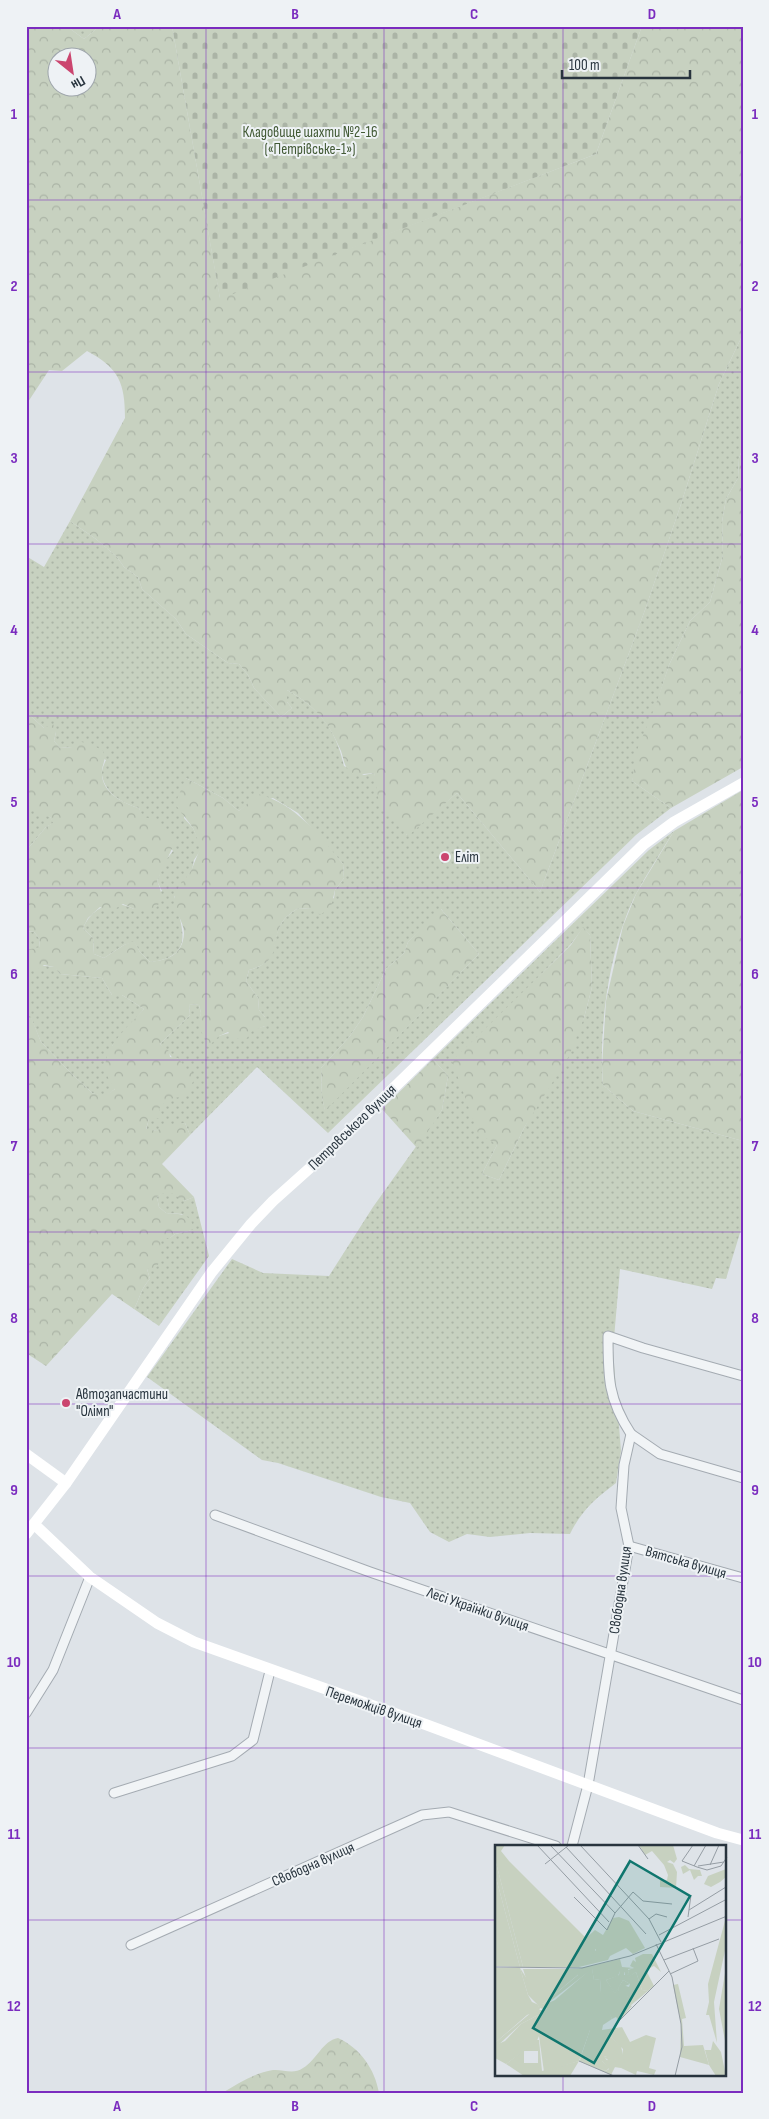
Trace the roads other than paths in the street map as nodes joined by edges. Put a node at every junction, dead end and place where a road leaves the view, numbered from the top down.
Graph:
1 (743, 783) edge
2 (743, 1376) edge
3 (631, 1434) junction
4 (26, 1454) edge
5 (743, 1478) edge
6 (66, 1483) junction
7 (215, 1515) dead end
8 (34, 1524) junction
9 (26, 1534) edge
10 (629, 1546) junction
11 (90, 1577) junction
12 (743, 1578) edge
13 (611, 1655) junction
14 (270, 1671) junction
15 (743, 1700) edge
16 (26, 1712) edge
17 (588, 1785) junction
18 (114, 1793) dead end
19 (743, 1840) edge
20 (553, 1845) edge
21 (572, 1845) edge
22 (131, 1945) dead end

1 - 6 main road, Петровського вулиця
2 - 3 street
3 - 5 street
3 - 10 street, Свободна вулиця
4 - 6 main road
6 - 8 main road, Петровського вулиця
7 - 13 street, Лесі Українки вулиця
8 - 9 main road, Петровського вулиця
8 - 11 main road, Переможців вулиця
10 - 12 street, Вятська вулиця
10 - 13 street, Свободна вулиця
11 - 14 main road, Переможців вулиця
11 - 16 street
13 - 15 street, Лесі Українки вулиця
13 - 17 street, Свободна вулиця
14 - 17 main road, Переможців вулиця
14 - 18 street
17 - 19 main road, Переможців вулиця
17 - 21 street, Свободна вулиця
20 - 22 street, Свободна вулиця

